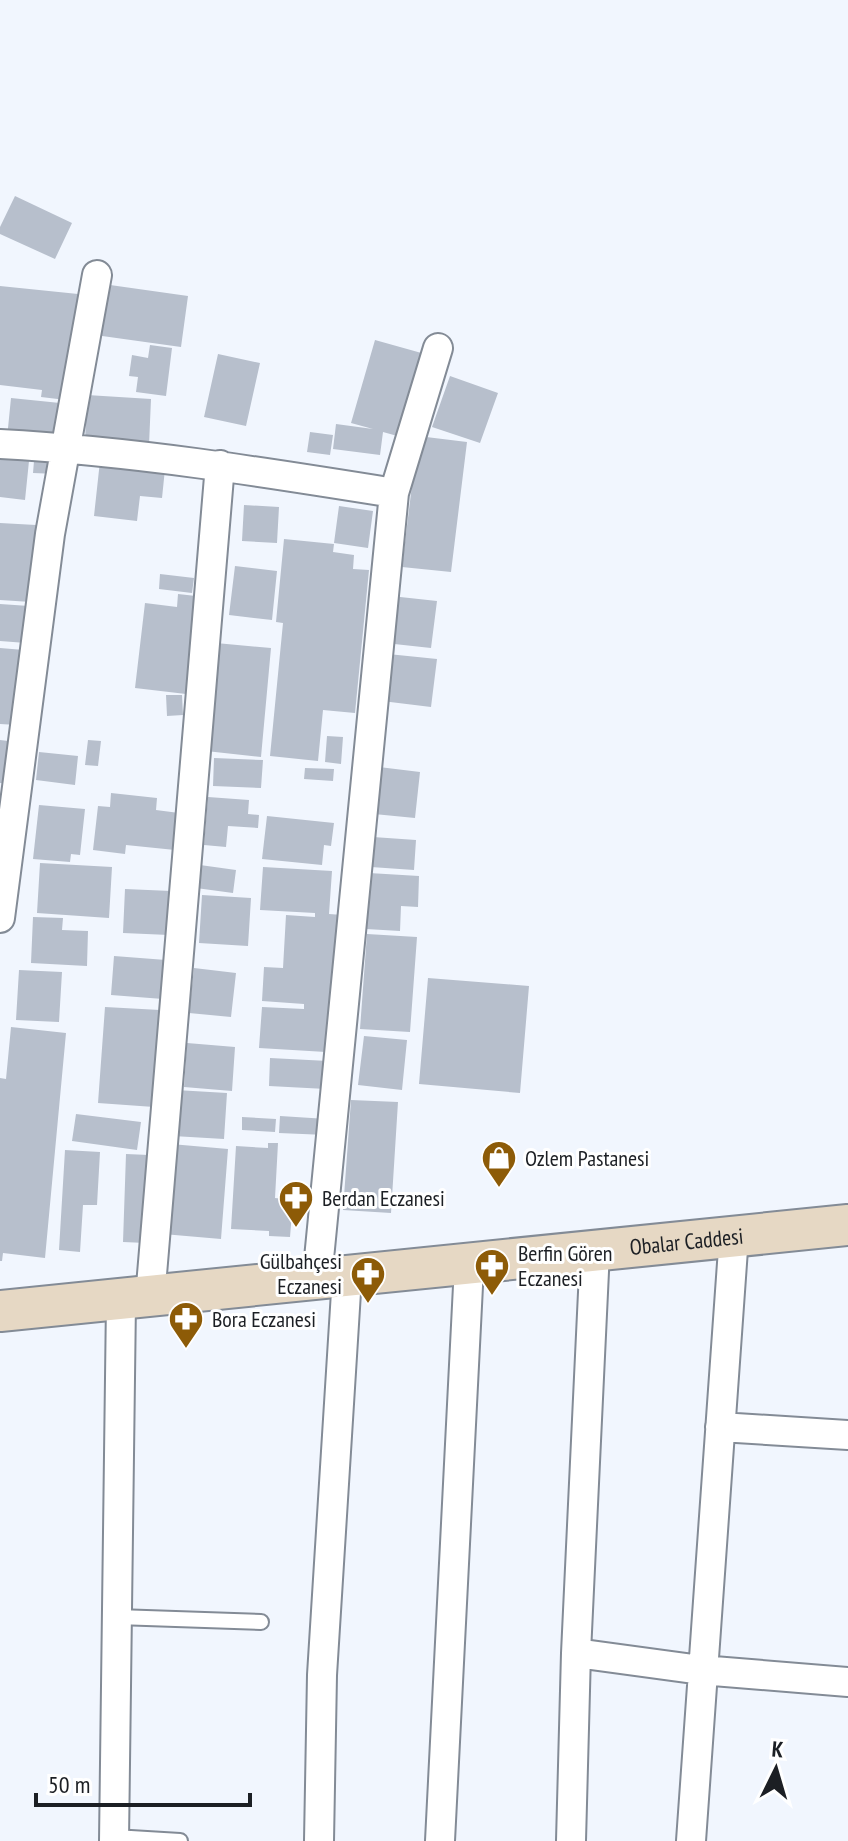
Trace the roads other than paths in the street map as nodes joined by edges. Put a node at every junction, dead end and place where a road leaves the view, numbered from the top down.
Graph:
1 (97, 275) dead end
2 (438, 348) dead end
3 (0, 444) edge
4 (66, 448) junction
5 (220, 465) junction
6 (394, 493) junction
7 (9, 796) edge
8 (0, 918) edge
9 (848, 1225) edge
10 (734, 1235) junction
11 (595, 1250) junction
12 (469, 1266) junction
13 (332, 1278) junction
14 (135, 1299) junction
15 (0, 1311) edge
16 (720, 1427) junction
17 (848, 1435) edge
18 (117, 1617) junction
19 (261, 1622) dead end
20 (576, 1653) junction
21 (701, 1670) junction
22 (848, 1682) edge
23 (114, 1839) edge
24 (180, 1841) edge
25 (319, 1841) edge
26 (440, 1841) edge
27 (571, 1841) edge
28 (691, 1841) edge

1 - 4 street
2 - 6 street
3 - 4 street
4 - 5 street
4 - 7 street
5 - 6 street
5 - 14 street
6 - 13 street
7 - 8 street
9 - 10 main road, Obalar Caddesi
10 - 11 main road, Obalar Caddesi
10 - 16 street
11 - 12 main road, Obalar Caddesi
11 - 20 street
12 - 13 main road, Obalar Caddesi
12 - 26 street
13 - 14 main road, Obalar Caddesi
13 - 25 street
14 - 15 main road, Obalar Caddesi
14 - 18 street
16 - 17 street
16 - 21 street
18 - 19 lane
18 - 23 street
20 - 21 street
20 - 27 street
21 - 22 street
21 - 28 street
23 - 24 lane

